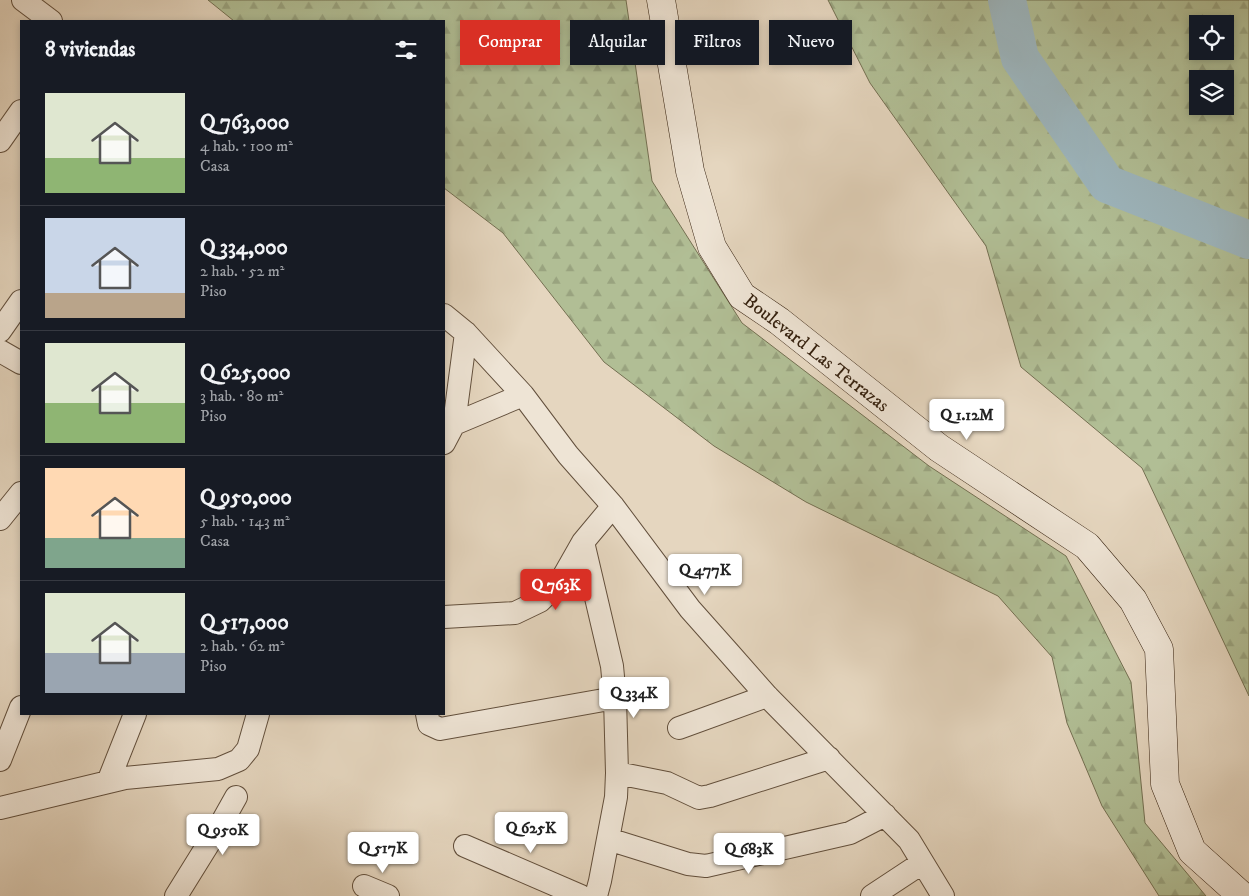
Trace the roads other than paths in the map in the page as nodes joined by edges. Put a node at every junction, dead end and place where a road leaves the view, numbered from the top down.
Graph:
1 (23, 0) edge
2 (662, 0) edge
3 (50, 20) edge
4 (20, 112) edge
5 (0, 142) edge
6 (20, 302) edge
7 (445, 316) edge
8 (0, 331) edge
9 (466, 333) junction
10 (0, 351) edge
11 (20, 362) edge
12 (523, 395) junction
13 (449, 433) edge
14 (20, 494) edge
15 (613, 506) junction
16 (0, 519) edge
17 (583, 542) junction
18 (445, 617) edge
19 (767, 696) junction
20 (615, 698) junction
21 (20, 710) edge
22 (135, 715) edge
23 (258, 715) edge
24 (426, 715) edge
25 (679, 728) dead end
26 (829, 758) junction
27 (0, 760) edge
28 (618, 772) junction
29 (108, 782) junction
30 (236, 796) dead end
31 (1, 812) edge
32 (885, 814) junction
33 (608, 839) junction
34 (466, 846) dead end
35 (922, 863) junction
36 (364, 886) dead end
37 (176, 896) edge
38 (388, 896) edge
39 (581, 896) edge
40 (596, 896) edge
41 (872, 896) edge
42 (943, 896) edge
43 (1242, 896) edge

1 - 3 street
2 - 43 main road, Boulevard Las Terrazas
4 - 5 street
6 - 8 street
7 - 9 street
9 - 12 street
9 - 13 street
10 - 11 street
12 - 13 street
12 - 15 street
14 - 16 street
15 - 17 street
15 - 19 street
17 - 18 street
17 - 20 street
19 - 25 street
19 - 26 street
20 - 24 street
20 - 28 street
21 - 27 street
22 - 29 street
23 - 29 street
26 - 28 street
26 - 32 street
28 - 33 street
29 - 31 street
30 - 37 street
32 - 33 street
32 - 35 street
33 - 40 street
34 - 39 street
35 - 41 street
35 - 42 street
36 - 38 street

